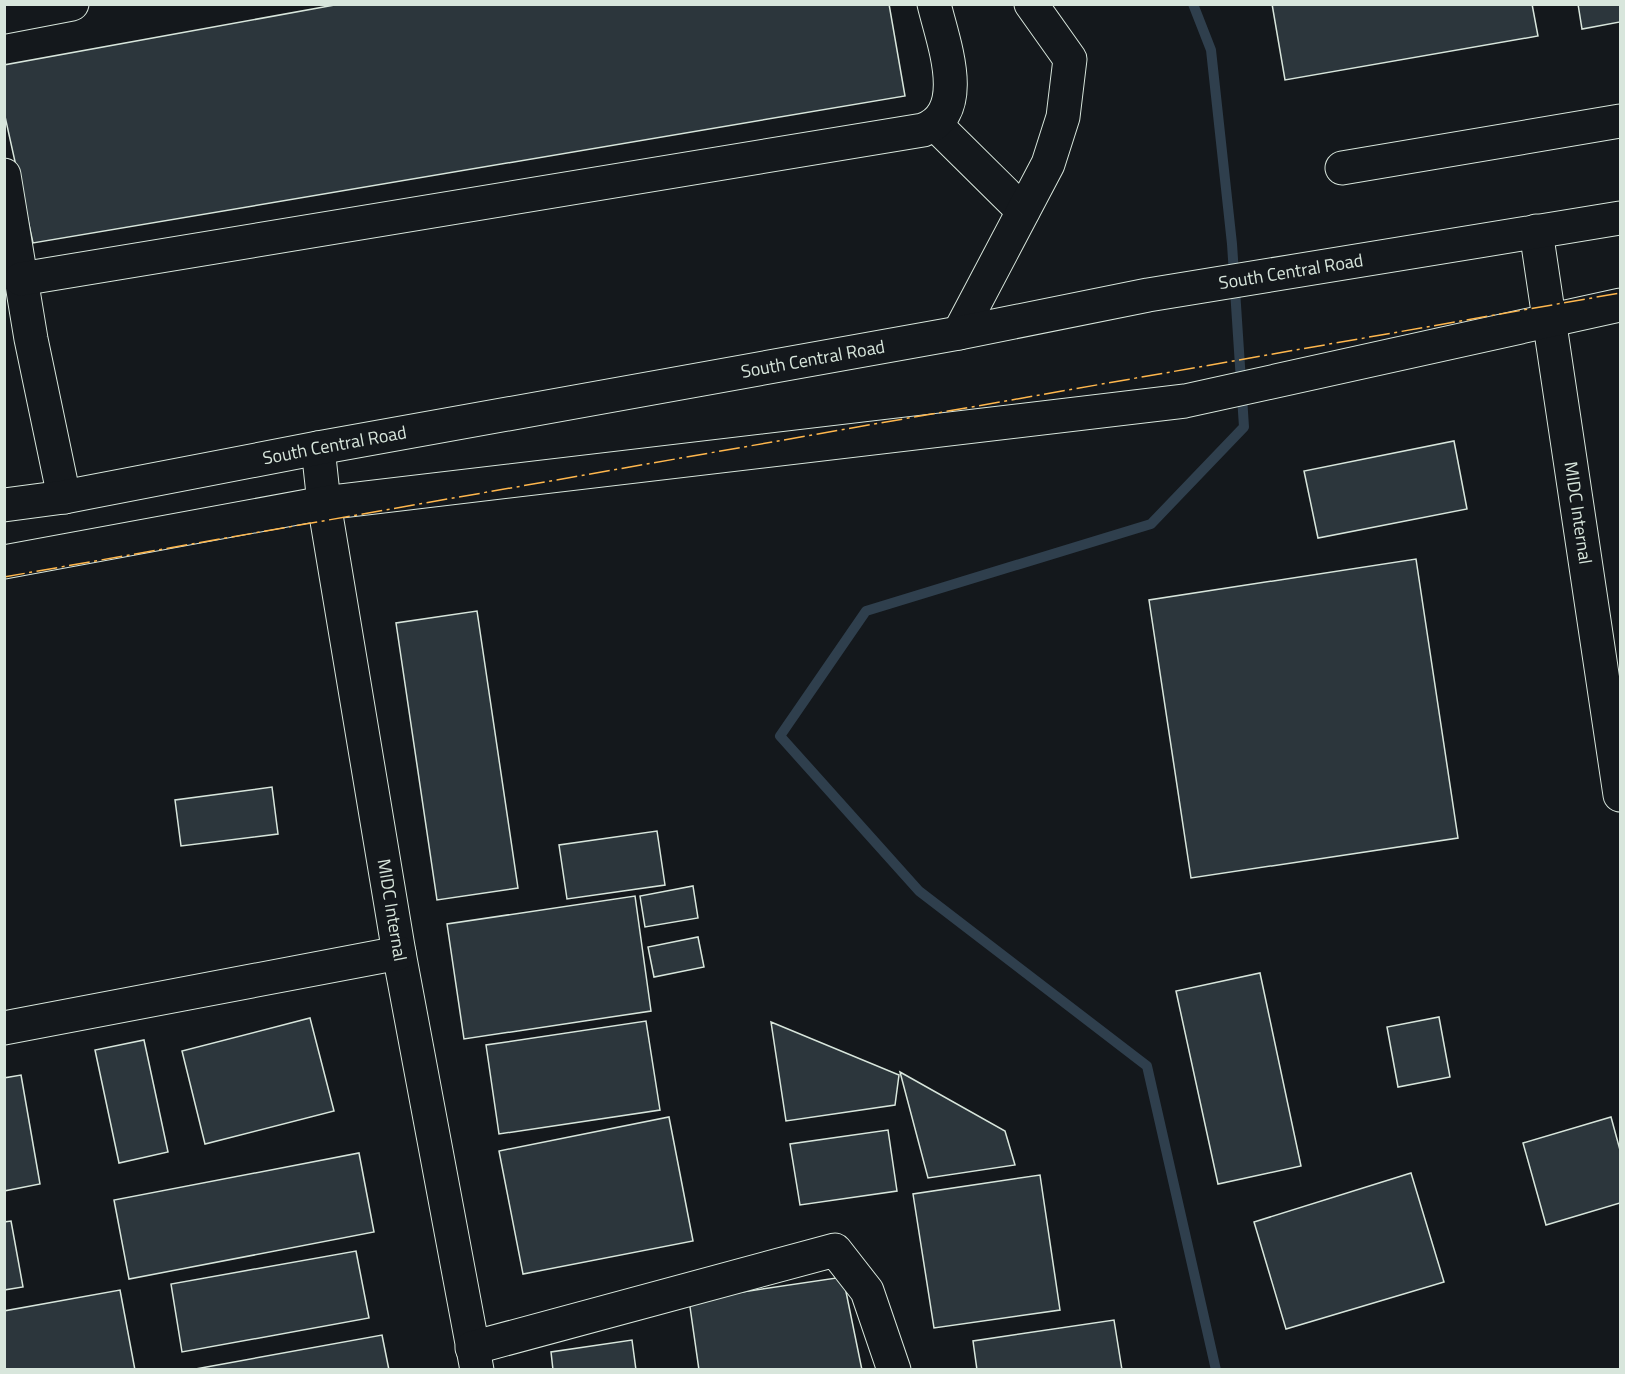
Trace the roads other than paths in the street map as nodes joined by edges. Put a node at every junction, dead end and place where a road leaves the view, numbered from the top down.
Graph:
1 (72, 4) edge
2 (934, 4) edge
3 (1030, 4) edge
4 (4, 17) edge
5 (1620, 121) edge
6 (936, 125) junction
7 (1342, 168) dead end
8 (4, 175) edge
9 (1023, 211) junction
10 (1620, 218) edge
11 (1536, 231) junction
12 (21, 279) junction
13 (1620, 305) edge
14 (1549, 319) junction
15 (959, 333) junction
16 (318, 448) junction
17 (64, 496) junction
18 (324, 503) junction
19 (4, 505) edge
20 (4, 562) edge
21 (1620, 795) edge
22 (399, 953) junction
23 (4, 1028) edge
24 (475, 1359) edge
25 (894, 1370) edge

1 - 4 main road
2 - 6 main road
3 - 9 main road
5 - 7 main road
6 - 9 main road
6 - 12 main road
8 - 12 main road
9 - 15 main road
10 - 11 main road, South Central Road
11 - 14 main road, MIDC Internal
11 - 15 main road, South Central Road
12 - 17 main road
13 - 14 main road
14 - 18 main road
14 - 21 main road, MIDC Internal
15 - 16 main road, South Central Road
16 - 17 main road, South Central Road
16 - 18 main road, MIDC Internal
17 - 19 main road, South Central Road
18 - 20 main road
18 - 22 main road, MIDC Internal
22 - 23 main road
22 - 24 main road, MIDC Internal
24 - 25 main road

